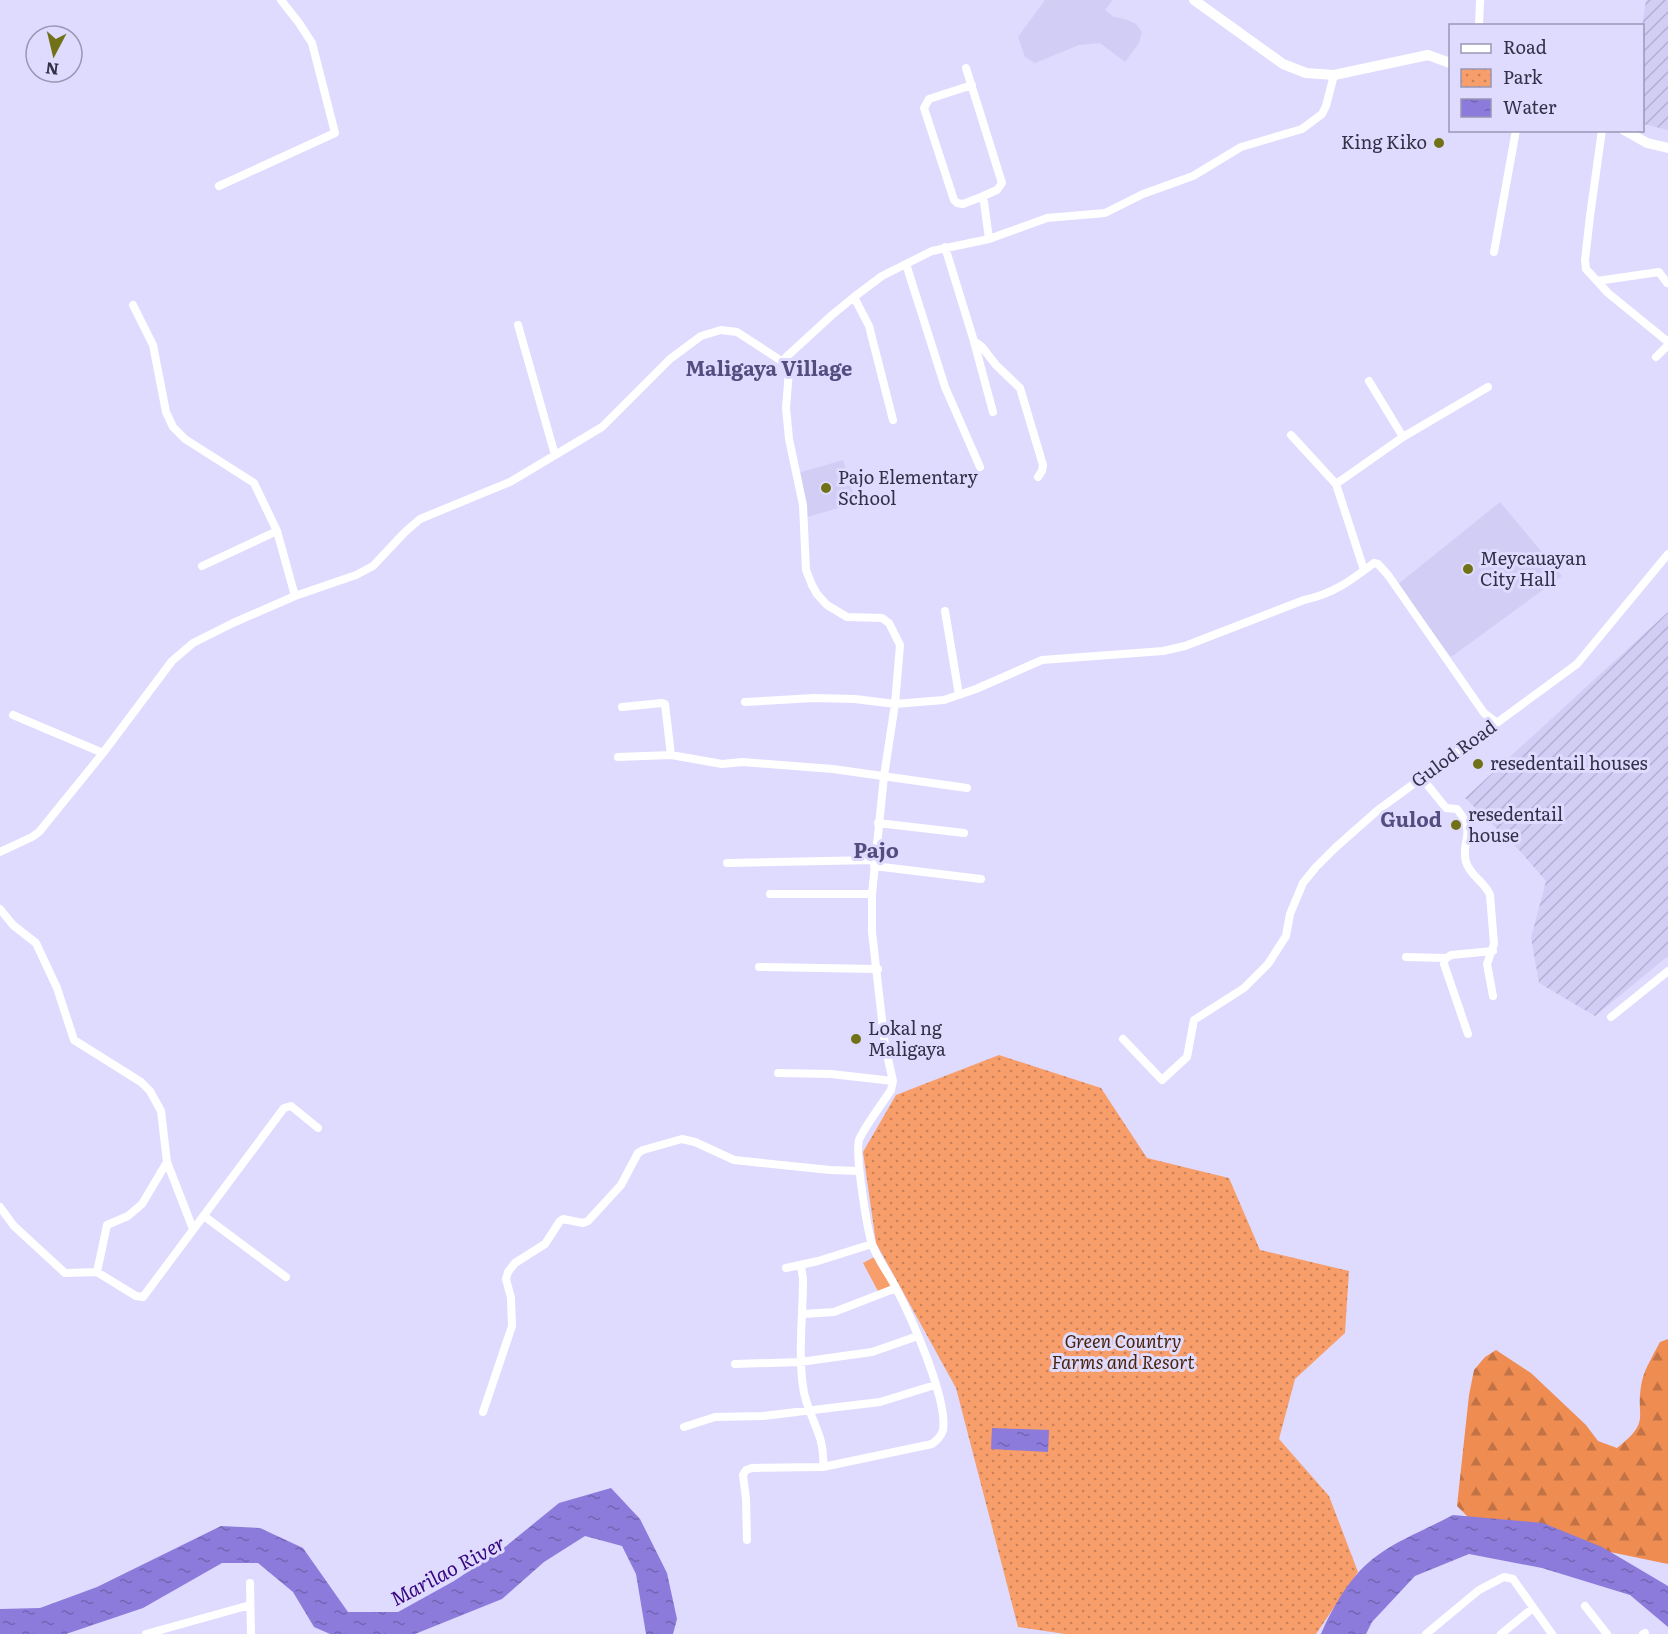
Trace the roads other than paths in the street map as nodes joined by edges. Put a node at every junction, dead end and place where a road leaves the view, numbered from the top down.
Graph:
1 (281, 0) edge
2 (1194, 0) edge
3 (1480, 0) edge
4 (1479, 24) edge
5 (1449, 63) edge
6 (966, 68) dead end
7 (1334, 75) junction
8 (972, 86) junction
9 (1516, 132) edge
10 (1602, 132) edge
11 (1628, 132) edge
12 (1668, 148) edge
13 (219, 186) dead end
14 (981, 197) junction
15 (989, 239) junction
16 (945, 247) junction
17 (1494, 252) dead end
18 (906, 264) junction
19 (1597, 281) junction
20 (1667, 283) edge
21 (854, 297) junction
22 (133, 305) dead end
23 (518, 325) dead end
24 (974, 342) junction
25 (1656, 357) dead end
26 (783, 360) junction
27 (1369, 381) dead end
28 (1488, 387) dead end
29 (993, 412) dead end
30 (893, 420) dead end
31 (1291, 435) dead end
32 (1403, 437) junction
33 (555, 455) junction
34 (980, 467) dead end
35 (1038, 477) dead end
36 (1335, 484) junction
37 (277, 531) junction
38 (1668, 554) edge
39 (202, 566) dead end
40 (1364, 570) junction
41 (296, 596) junction
42 (945, 611) dead end
43 (959, 695) junction
44 (745, 702) dead end
45 (895, 704) junction
46 (622, 707) dead end
47 (13, 715) dead end
48 (1497, 723) junction
49 (103, 753) junction
50 (671, 755) junction
51 (618, 757) dead end
52 (884, 776) junction
53 (1421, 777) junction
54 (967, 788) dead end
55 (878, 823) junction
56 (964, 833) dead end
57 (0, 852) edge
58 (726, 863) dead end
59 (874, 863) junction
60 (981, 879) dead end
61 (770, 894) dead end
62 (872, 894) junction
63 (0, 909) edge
64 (1493, 951) junction
65 (1406, 957) dead end
66 (1446, 958) junction
67 (759, 967) dead end
68 (878, 969) junction
69 (1668, 970) edge
70 (1493, 996) dead end
71 (1611, 1017) dead end
72 (1468, 1034) dead end
73 (1123, 1039) dead end
74 (778, 1073) dead end
75 (894, 1081) junction
76 (318, 1128) dead end
77 (167, 1162) junction
78 (859, 1171) junction
79 (0, 1207) edge
80 (204, 1216) junction
81 (193, 1229) junction
82 (872, 1244) junction
83 (801, 1266) junction
84 (786, 1268) dead end
85 (97, 1272) junction
86 (286, 1277) dead end
87 (896, 1288) junction
88 (802, 1314) junction
89 (918, 1336) junction
90 (800, 1362) junction
91 (735, 1364) dead end
92 (935, 1385) junction
93 (811, 1411) junction
94 (483, 1412) dead end
95 (684, 1426) dead end
96 (823, 1467) junction
97 (747, 1540) dead end
98 (250, 1583) dead end
99 (250, 1605) junction
100 (1585, 1606) dead end
101 (1533, 1608) junction
102 (146, 1634) edge
103 (251, 1634) edge
104 (1426, 1634) edge
105 (1501, 1634) edge
106 (1552, 1634) edge
107 (1607, 1634) edge

1 - 13 street
2 - 7 main road
3 - 4 street
5 - 7 main road
6 - 8 street
7 - 15 street
8 - 14 street
8 - 14 street
9 - 17 street
10 - 19 street
11 - 12 main road
14 - 15 street
15 - 16 street
16 - 18 street
16 - 24 street
18 - 21 street
18 - 34 street
19 - 20 street
19 - 25 street
21 - 26 street
21 - 30 street
22 - 37 street
23 - 33 street
24 - 29 street
24 - 35 street
26 - 33 street
26 - 45 street
27 - 32 street
28 - 32 street
31 - 36 street
32 - 36 street
33 - 41 street
36 - 40 street
37 - 39 street
37 - 41 street
38 - 48 street, Gulod Road
40 - 43 street
40 - 48 street
41 - 49 street
42 - 43 street
43 - 45 street
44 - 45 street
45 - 52 street
46 - 50 street
47 - 49 street
48 - 53 street, Gulod Road
49 - 57 street
50 - 51 street
50 - 52 street
52 - 54 street
52 - 55 street
53 - 64 street
53 - 73 street, Gulod Road
55 - 56 street
55 - 59 street
58 - 59 street
59 - 60 street
59 - 62 street
61 - 62 street
62 - 68 street
63 - 77 street
64 - 66 street
64 - 70 street
65 - 66 street
66 - 72 street
67 - 68 street
68 - 75 street
69 - 71 street
74 - 75 street
75 - 78 street
76 - 80 street
77 - 81 street
77 - 85 street
78 - 82 street
78 - 94 street
79 - 85 street
80 - 81 street
80 - 86 street
81 - 85 street
82 - 83 street
82 - 87 street
83 - 84 street
83 - 88 street
87 - 88 street
87 - 89 street
88 - 90 street
89 - 90 street
89 - 92 street
90 - 91 street
90 - 93 street
92 - 93 street
92 - 96 street
93 - 95 street
93 - 96 street
96 - 97 street
98 - 99 street
99 - 102 street
99 - 103 street
100 - 107 street
101 - 104 street
101 - 105 street
101 - 106 street

